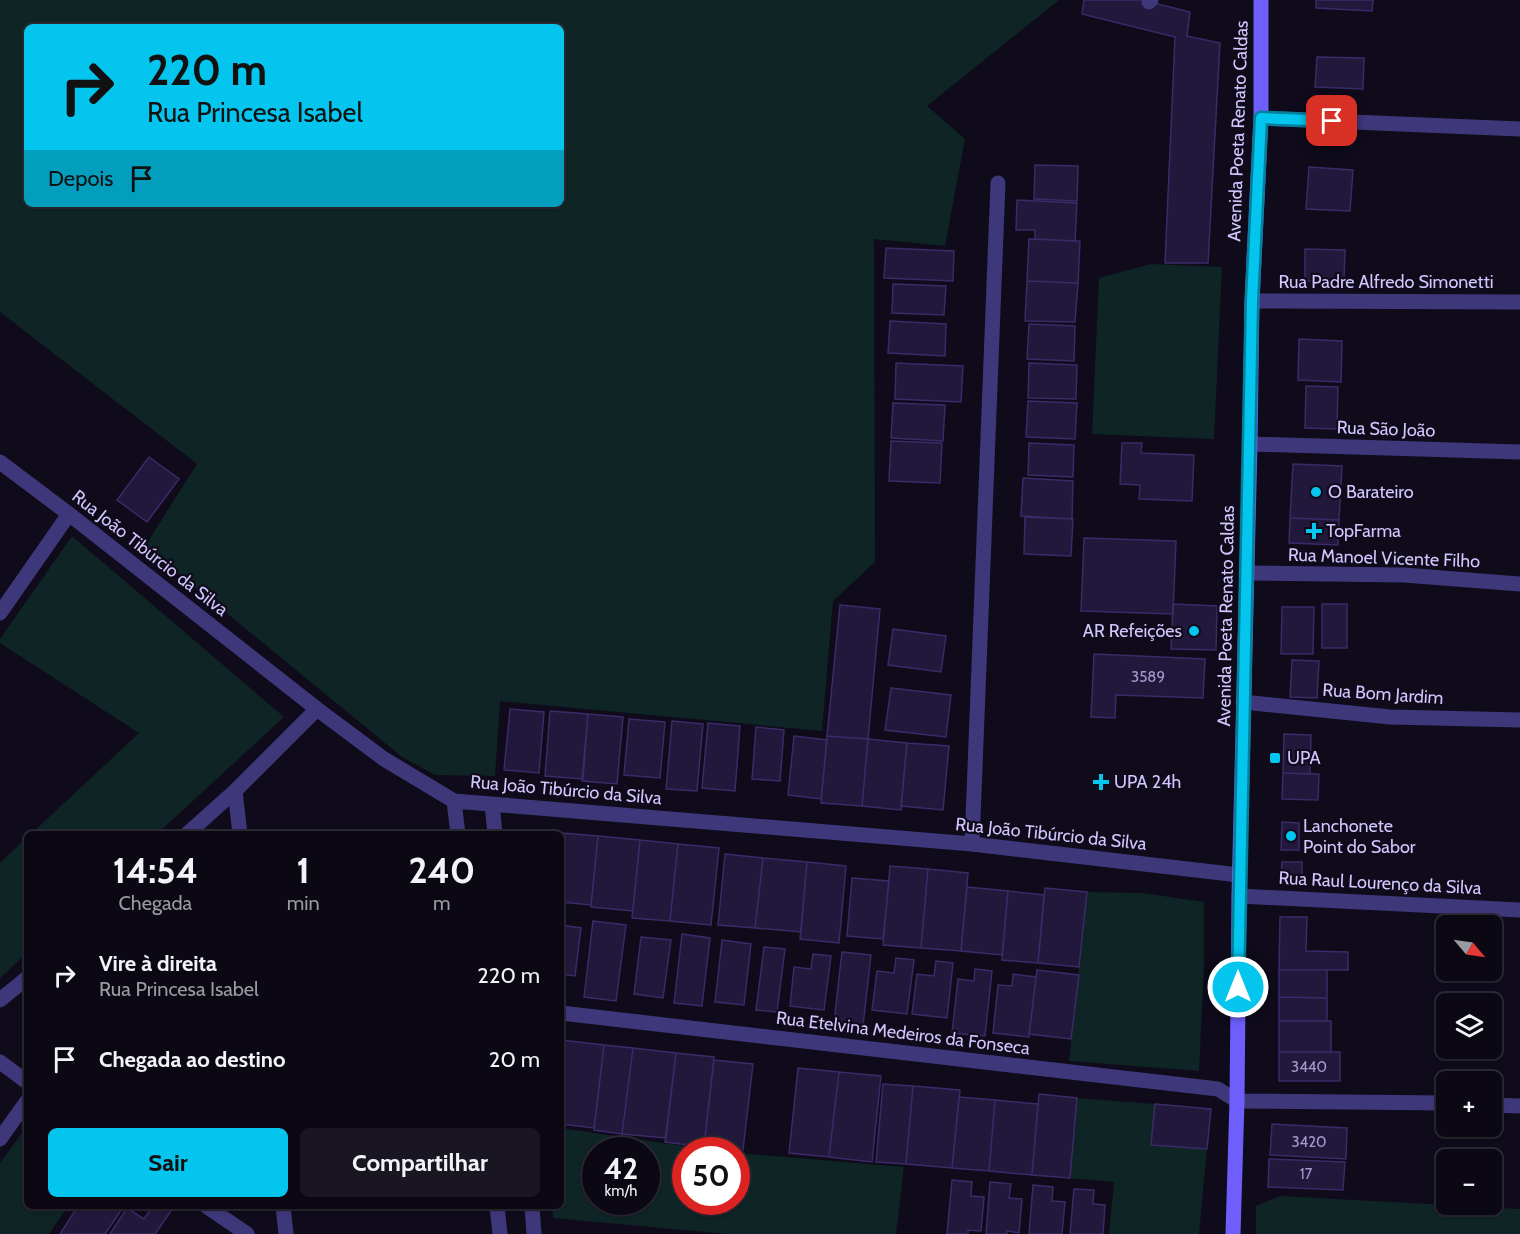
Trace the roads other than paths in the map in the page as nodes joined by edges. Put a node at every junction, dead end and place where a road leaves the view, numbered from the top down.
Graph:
1 (1260, 0) edge
2 (1261, 118) junction
3 (1520, 129) edge
4 (998, 183) dead end
5 (1252, 301) junction
6 (1520, 302) edge
7 (1250, 444) junction
8 (1520, 452) edge
9 (0, 462) edge
10 (69, 514) junction
11 (1246, 573) junction
12 (1520, 584) edge
13 (0, 613) edge
14 (1243, 702) junction
15 (317, 709) junction
16 (1520, 720) edge
17 (235, 791) junction
18 (454, 801) junction
19 (492, 804) junction
20 (190, 831) edge
21 (240, 831) edge
22 (458, 831) edge
23 (495, 831) edge
24 (972, 844) junction
25 (1239, 875) junction
26 (1239, 896) junction
27 (1520, 910) edge
28 (24, 980) edge
29 (0, 1000) edge
30 (564, 1013) edge
31 (0, 1062) edge
32 (24, 1080) edge
33 (1237, 1101) junction
34 (1436, 1103) edge
35 (24, 1105) edge
36 (1502, 1105) edge
37 (1520, 1106) edge
38 (0, 1139) edge
39 (210, 1209) edge
40 (283, 1209) edge
41 (497, 1209) edge
42 (532, 1209) edge
43 (247, 1234) edge
44 (286, 1234) edge
45 (500, 1234) edge
46 (534, 1234) edge
47 (1233, 1234) edge

1 - 2 main road, Avenida Poeta Renato Caldas
2 - 3 street
2 - 5 main road, Avenida Poeta Renato Caldas
4 - 24 street
5 - 6 street, Rua Padre Alfredo Simonetti
5 - 7 main road, Avenida Poeta Renato Caldas
7 - 8 street, Rua São João
7 - 11 main road, Avenida Poeta Renato Caldas
9 - 10 street, Rua João Tibúrcio da Silva
10 - 13 street
10 - 15 street, Rua João Tibúrcio da Silva
11 - 12 street, Rua Manoel Vicente Filho
11 - 14 main road, Avenida Poeta Renato Caldas
14 - 16 street, Rua Bom Jardim
14 - 25 main road, Avenida Poeta Renato Caldas
15 - 17 street
15 - 18 street, Rua João Tibúrcio da Silva
17 - 20 street
17 - 21 street
18 - 19 street, Rua João Tibúrcio da Silva
18 - 22 street
19 - 23 street
19 - 24 street, Rua João Tibúrcio da Silva
24 - 25 street, Rua João Tibúrcio da Silva
25 - 26 main road, Avenida Poeta Renato Caldas
26 - 27 street, Rua Raul Lourenço da Silva
26 - 33 main road, Avenida Poeta Renato Caldas
28 - 29 street
30 - 33 street, Rua Etelvina Medeiros da Fonseca
31 - 32 street
33 - 34 street
33 - 47 main road, Avenida Poeta Renato Caldas
35 - 38 street
36 - 37 street
39 - 43 street
40 - 44 street
41 - 45 street
42 - 46 street

